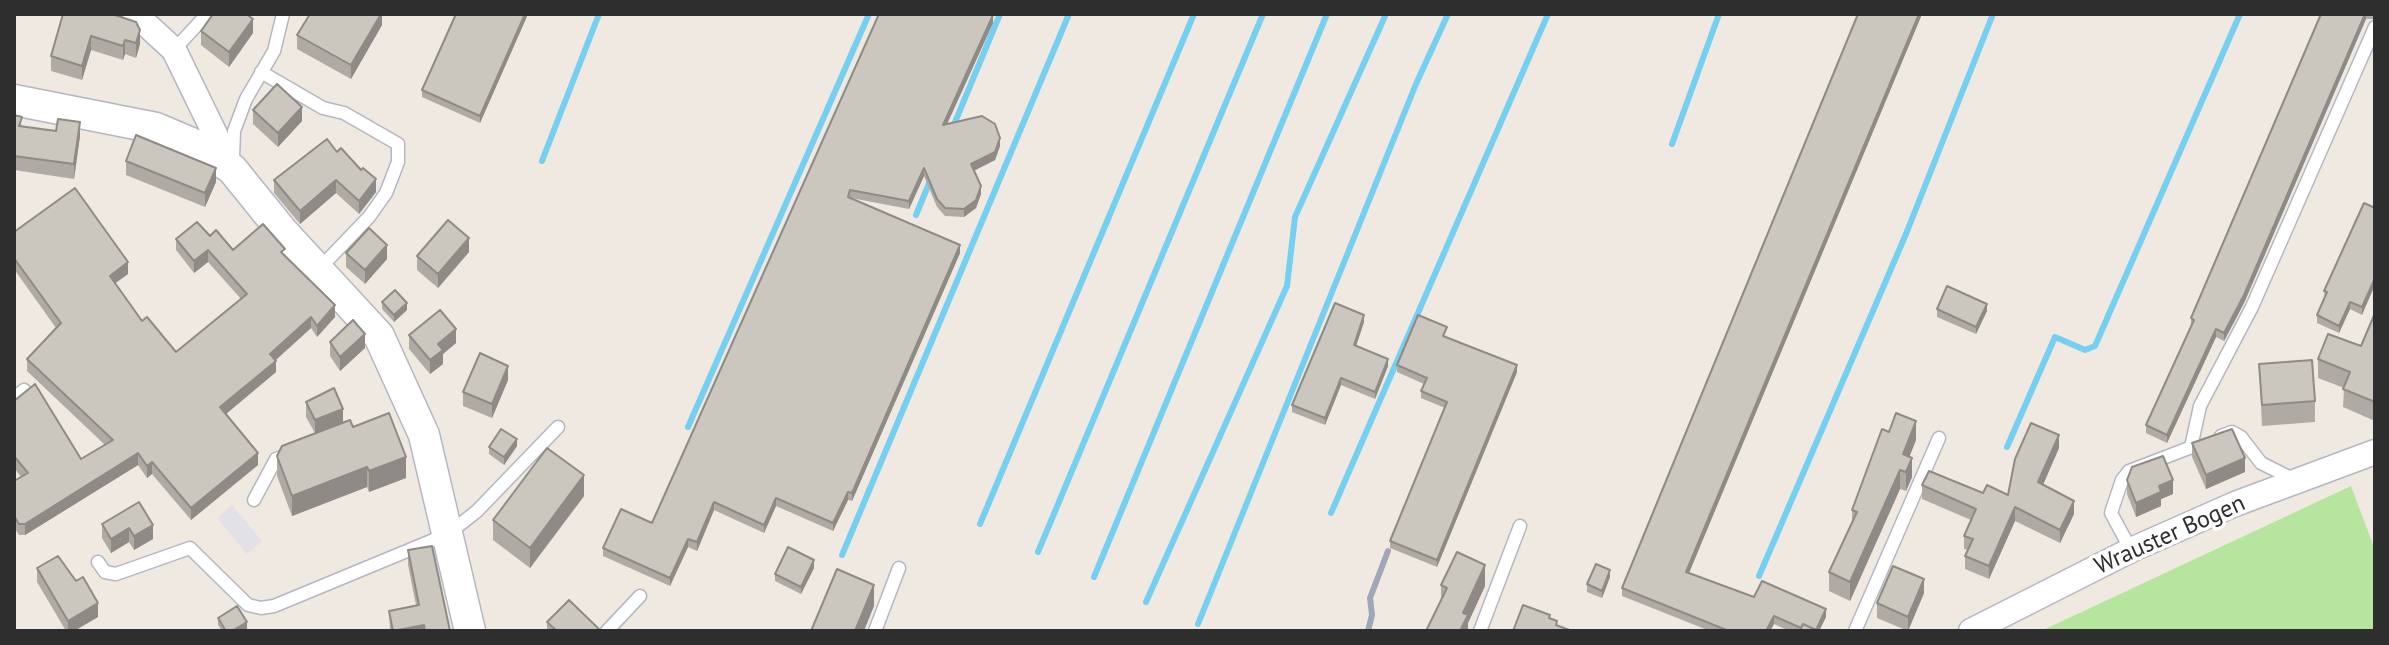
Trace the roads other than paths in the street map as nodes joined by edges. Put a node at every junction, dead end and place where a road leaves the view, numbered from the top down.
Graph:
1 (135, 14) edge
2 (207, 14) edge
3 (283, 14) edge
4 (2375, 27) edge
5 (174, 50) junction
6 (261, 72) junction
7 (14, 100) edge
8 (232, 169) junction
9 (318, 270) junction
10 (558, 427) dead end
11 (1939, 438) dead end
12 (2191, 447) junction
13 (303, 449) edge
14 (2375, 452) edge
15 (2295, 480) junction
16 (254, 500) dead end
17 (1520, 526) dead end
18 (448, 534) junction
19 (2131, 550) junction
20 (98, 562) dead end
21 (899, 568) dead end
22 (640, 596) dead end
23 (470, 631) edge
24 (607, 631) edge
25 (875, 631) edge
26 (1480, 631) edge
27 (1855, 631) edge
28 (1971, 631) edge

1 - 5 street
2 - 5 lane
3 - 6 lane
4 - 12 lane
5 - 8 street
6 - 8 lane
6 - 9 lane
7 - 8 street
8 - 9 street
9 - 18 street
10 - 18 lane
11 - 27 lane
12 - 15 lane
12 - 19 lane
13 - 16 lane
14 - 15 street, Wrauster Bogen
15 - 19 street, Wrauster Bogen
17 - 26 lane
18 - 20 lane
18 - 23 street
19 - 28 street, Wrauster Bogen
21 - 25 lane
22 - 24 lane

